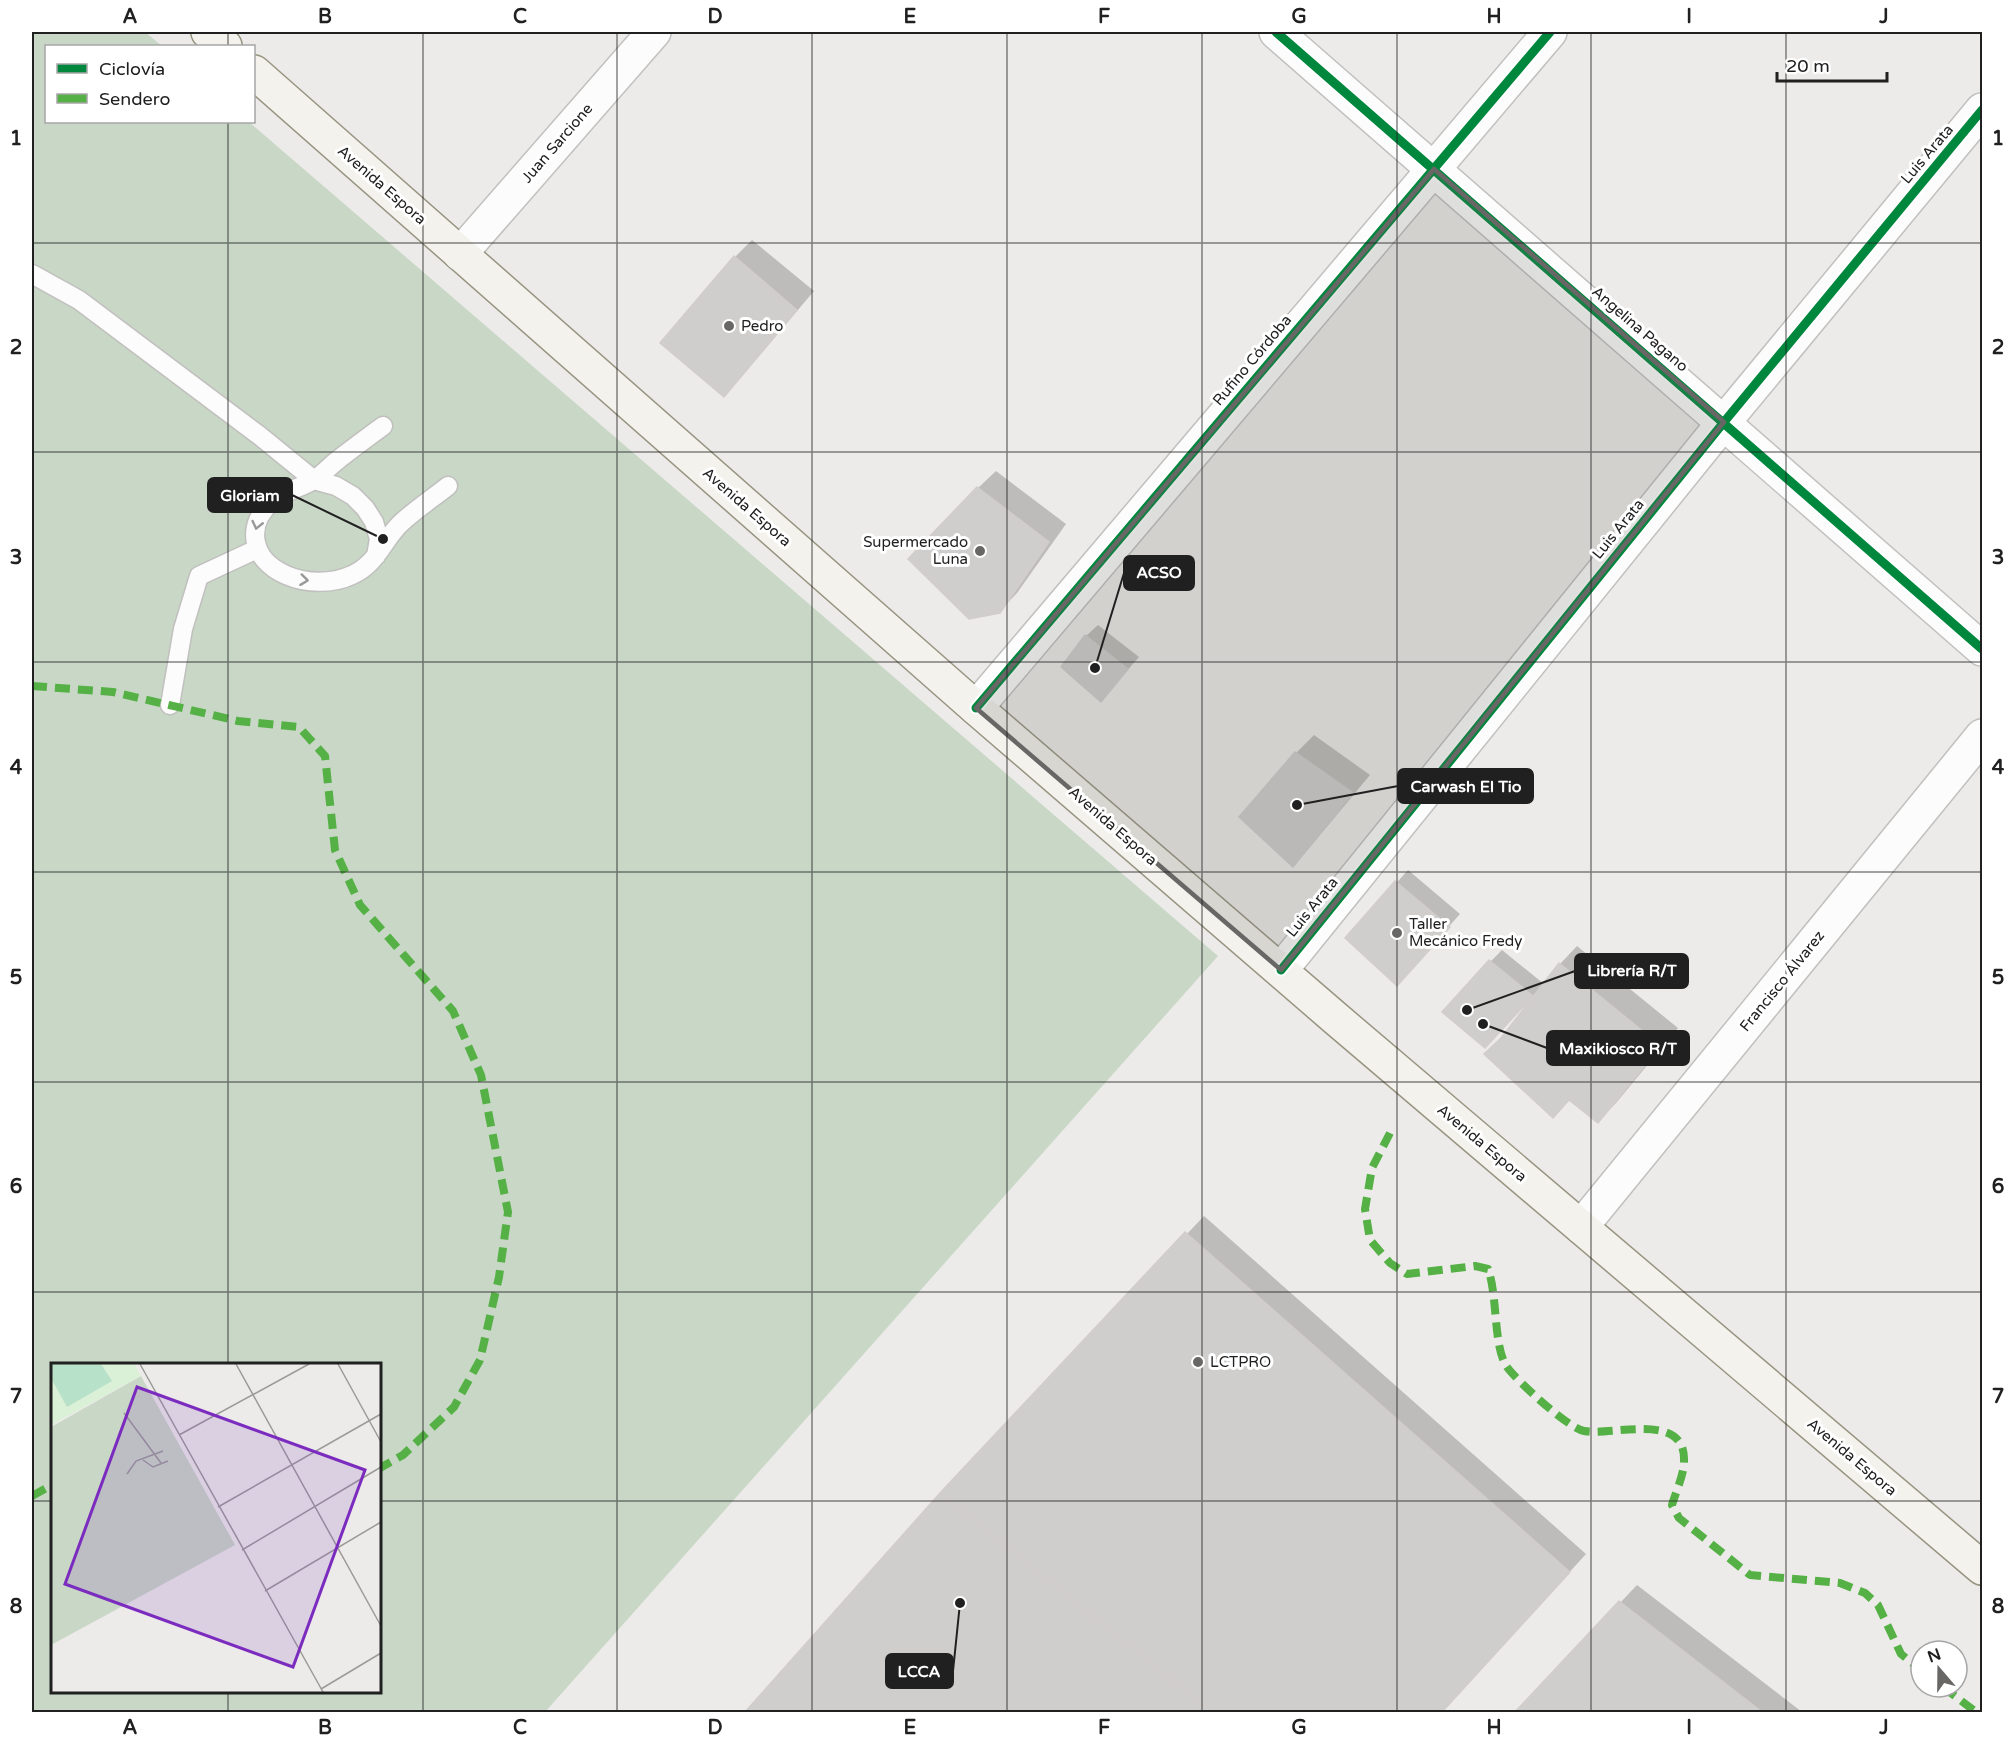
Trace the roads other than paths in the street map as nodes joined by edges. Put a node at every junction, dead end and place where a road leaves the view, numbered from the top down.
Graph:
1 (208, 32) edge
2 (654, 32) edge
3 (1276, 32) edge
4 (1550, 32) edge
5 (224, 45) edge
6 (255, 73) edge
7 (1983, 110) edge
8 (1434, 169) junction
9 (460, 254) junction
10 (32, 274) edge
11 (1724, 422) junction
12 (383, 426) dead end
13 (338, 460) junction
14 (314, 480) junction
15 (336, 486) junction
16 (448, 486) dead end
17 (374, 522) junction
18 (400, 524) junction
19 (257, 549) junction
20 (376, 556) junction
21 (1983, 649) edge
22 (170, 705) dead end
23 (976, 708) junction
24 (1983, 736) edge
25 (1281, 970) junction
26 (1581, 1227) junction
27 (1983, 1569) edge

1 - 5 main road
2 - 9 street, Juan Sarcione
3 - 8 street, Angelina Pagano
4 - 8 street, Rufino Córdoba
6 - 9 main road, Avenida Espora
7 - 11 street, Luis Arata
8 - 11 street, Angelina Pagano
8 - 23 street, Rufino Córdoba
9 - 23 main road, Avenida Espora
10 - 14 lane
11 - 21 street, Angelina Pagano
11 - 25 street, Luis Arata
12 - 13 lane
13 - 14 lane
13 - 15 lane
14 - 15 lane
14 -> 19 lane
15 - 17 lane
16 - 18 lane
17 - 18 lane
17 - 20 lane
18 - 20 lane
19 -> 20 lane
19 - 22 lane
23 - 25 main road, Avenida Espora
24 - 26 street, Francisco Álvarez
25 - 26 main road, Avenida Espora
26 - 27 main road, Avenida Espora

